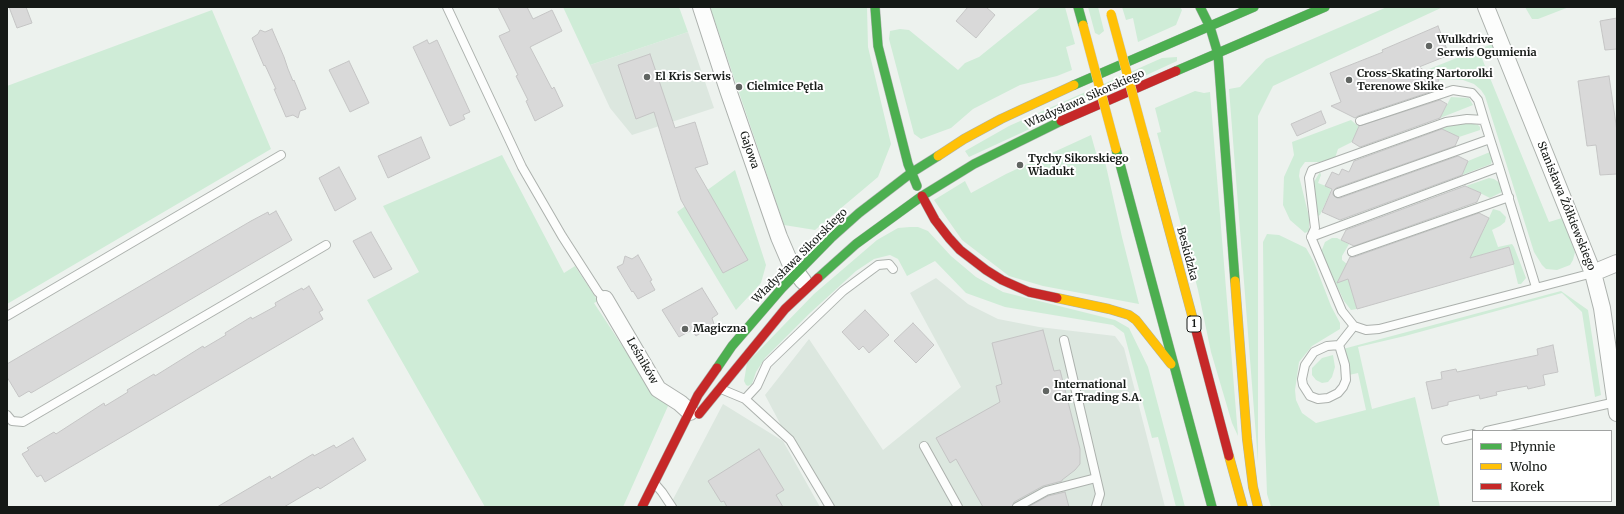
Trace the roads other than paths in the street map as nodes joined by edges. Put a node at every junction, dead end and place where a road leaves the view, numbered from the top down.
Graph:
1 (447, 7) edge
2 (701, 7) edge
3 (875, 7) edge
4 (1078, 7) edge
5 (1200, 7) edge
6 (1254, 7) edge
7 (1325, 7) edge
8 (1486, 7) edge
9 (1110, 11) edge
10 (1210, 27) junction
11 (1218, 54) junction
12 (1484, 120) junction
13 (1360, 121) dead end
14 (1490, 140) junction
15 (281, 155) dead end
16 (1499, 168) junction
17 (911, 173) junction
18 (1338, 193) dead end
19 (922, 196) junction
20 (1509, 197) junction
21 (1311, 238) junction
22 (326, 245) dead end
23 (1352, 252) dead end
24 (1617, 263) edge
25 (893, 269) dead end
26 (796, 273) junction
27 (1593, 273) junction
28 (808, 287) junction
29 (1536, 287) junction
30 (605, 299) joint
31 (7, 316) edge
32 (1354, 326) junction
33 (1064, 340) dead end
34 (1339, 345) junction
35 (1176, 371) junction
36 (706, 382) junction
37 (720, 389) junction
38 (745, 399) junction
39 (1616, 408) edge
40 (690, 412) junction
41 (7, 415) edge
42 (1493, 430) edge
43 (680, 433) junction
44 (1472, 434) edge
45 (1446, 440) dead end
46 (924, 446) dead end
47 (1203, 477) junction
48 (1096, 478) junction
49 (653, 483) junction
50 (1100, 494) junction
51 (1200, 500) dead end
52 (642, 507) edge
53 (672, 507) edge
54 (830, 507) edge
55 (958, 507) edge
56 (1017, 507) edge
57 (1096, 507) edge
58 (1104, 507) edge
59 (1212, 507) edge
60 (1243, 507) edge
61 (1258, 507) edge

1 - 30 lane
2 - 26 street, Gajowa
3 - 17 main road
4 - 35 main road, bridge
5 - 10 main road
6 - 10 main road, Władysława Sikorskiego
7 - 11 main road, Władysława Sikorskiego
8 - 27 street, Stanisława Żółkiewskiego
9 - 60 main road, Beskidzka / 1, bridge
10 - 11 main road
10 - 17 main road, Władysława Sikorskiego
11 - 19 main road, Władysława Sikorskiego
11 - 61 main road
12 - 13 lane
12 - 14 lane
12 - 21 lane
14 - 16 lane
14 - 18 lane
15 - 31 lane
16 - 20 lane
16 - 21 lane
17 - 19 main road
17 - 26 main road, Władysława Sikorskiego
19 - 28 main road, Władysława Sikorskiego
19 - 35 main road
20 - 23 lane
20 - 29 lane
21 - 32 lane
22 - 41 lane
24 - 27 street
25 - 38 lane
26 - 28 street, Gajowa
26 - 36 main road, Władysława Sikorskiego
27 - 29 lane
27 - 39 street, Stanisława Żółkiewskiego
28 - 37 main road, Władysława Sikorskiego
29 - 32 lane
30 - 40 street, Leśników
32 - 34 lane
33 - 48 lane
34 - 34 lane
35 - 47 main road
36 - 37 lane
36 - 40 main road, Władysława Sikorskiego
37 - 38 lane
37 - 43 main road, Władysława Sikorskiego
38 - 54 lane
39 - 42 lane
40 - 43 main road, Władysława Sikorskiego
43 - 49 main road
44 - 45 lane
46 - 55 lane
47 - 51 main road
47 - 59 main road
48 - 50 lane
48 - 56 lane
49 - 52 main road
49 - 53 lane
50 - 57 lane
50 - 58 lane

